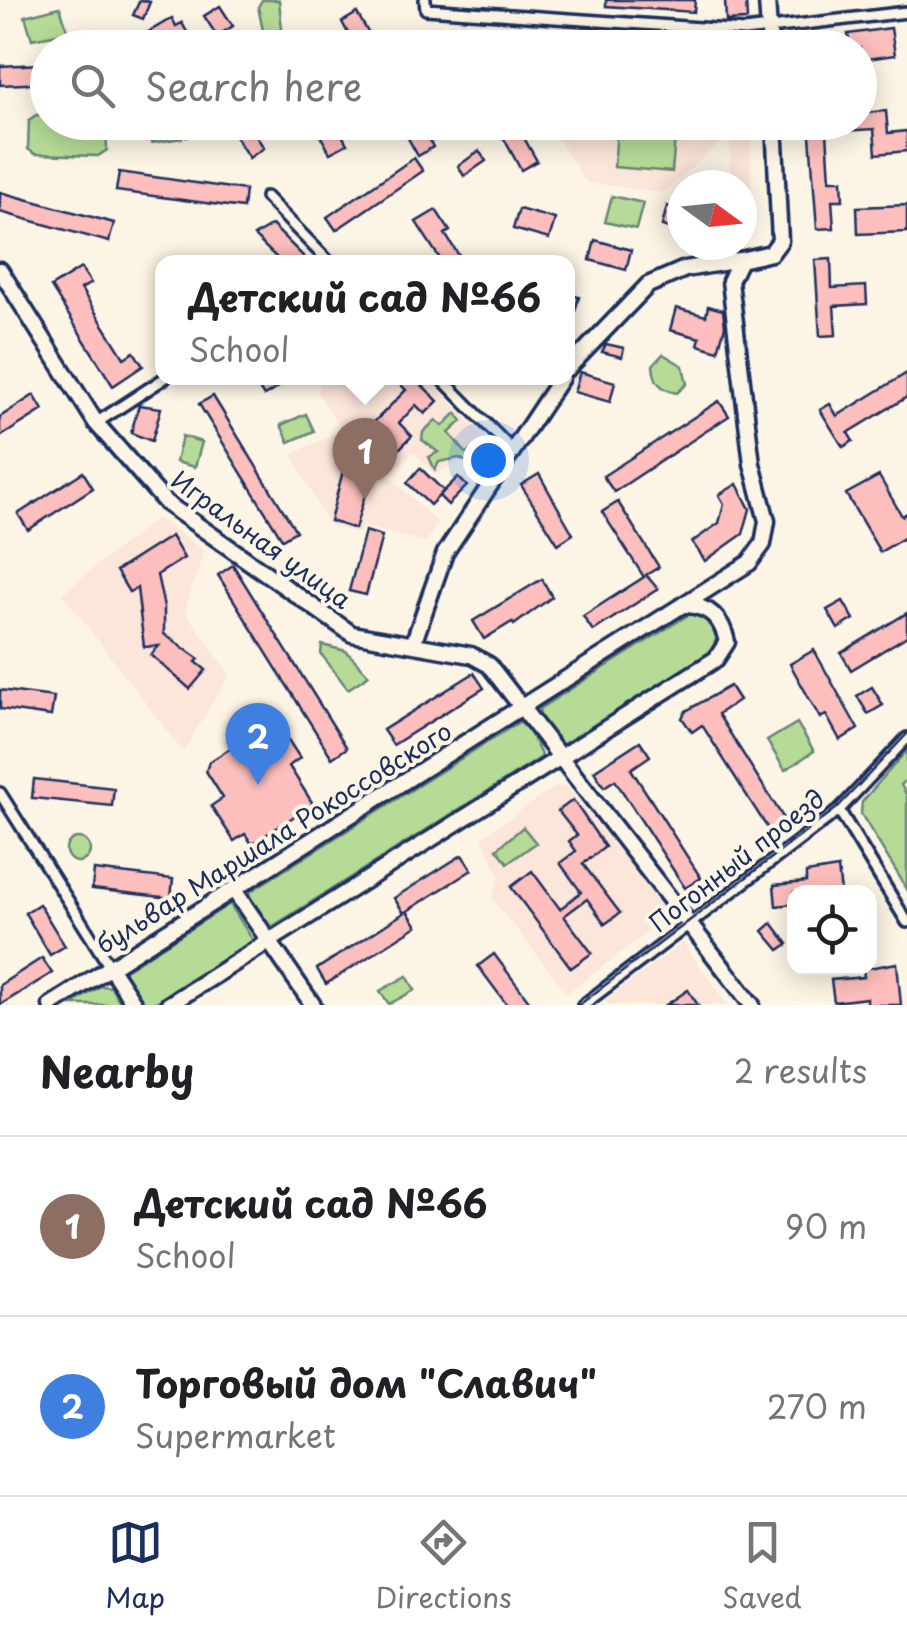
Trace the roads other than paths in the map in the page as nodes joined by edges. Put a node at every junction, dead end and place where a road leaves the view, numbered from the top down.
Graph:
1 (768, 0) edge
2 (426, 4) edge
3 (907, 12) edge
4 (769, 27) junction
5 (732, 30) edge
6 (750, 30) edge
7 (769, 30) edge
8 (775, 140) edge
9 (266, 197) dead end
10 (322, 255) edge
11 (757, 256) edge
12 (740, 260) joint
13 (0, 270) edge
14 (575, 361) edge
15 (155, 384) edge
16 (449, 385) edge
17 (556, 385) edge
18 (96, 423) junction
19 (511, 449) junction
20 (724, 580) junction
21 (686, 605) junction
22 (720, 621) junction
23 (413, 644) junction
24 (522, 709) junction
25 (907, 738) edge
26 (561, 760) junction
27 (0, 793) edge
28 (839, 810) junction
29 (234, 890) junction
30 (690, 922) junction
31 (907, 922) edge
32 (269, 941) junction
33 (110, 967) junction
34 (51, 1005) edge
35 (135, 1005) edge
36 (168, 1005) edge
37 (313, 1005) edge
38 (584, 1005) edge
39 (752, 1005) edge

1 - 4 street
2 - 5 street
3 - 4 street
4 - 6 street
4 - 7 street
8 - 11 street
9 - 10 street
12 - 14 street
12 - 20 street, бульвар Маршала Рокоссовского
13 - 18 street, Игральная улица
15 - 18 street
16 - 19 street
17 - 19 street
18 - 23 street, Игральная улица
19 - 23 street
20 - 21 street, бульвар Маршала Рокоссовского
20 - 22 street
21 - 22 street
21 - 24 street, бульвар Маршала Рокоссовского
22 - 26 street
23 - 24 street, Игральная улица
24 - 26 street
24 - 29 street, бульвар Маршала Рокоссовского
25 - 28 street, Погонный проезд
26 - 30 street
26 - 32 street
27 - 33 street
28 - 30 street, Погонный проезд
28 - 31 street
29 - 32 street
29 - 33 street, бульвар Маршала Рокоссовского
30 - 38 street, Погонный проезд
30 - 39 street
32 - 36 street
32 - 37 street
33 - 34 street, бульвар Маршала Рокоссовского
33 - 35 street

